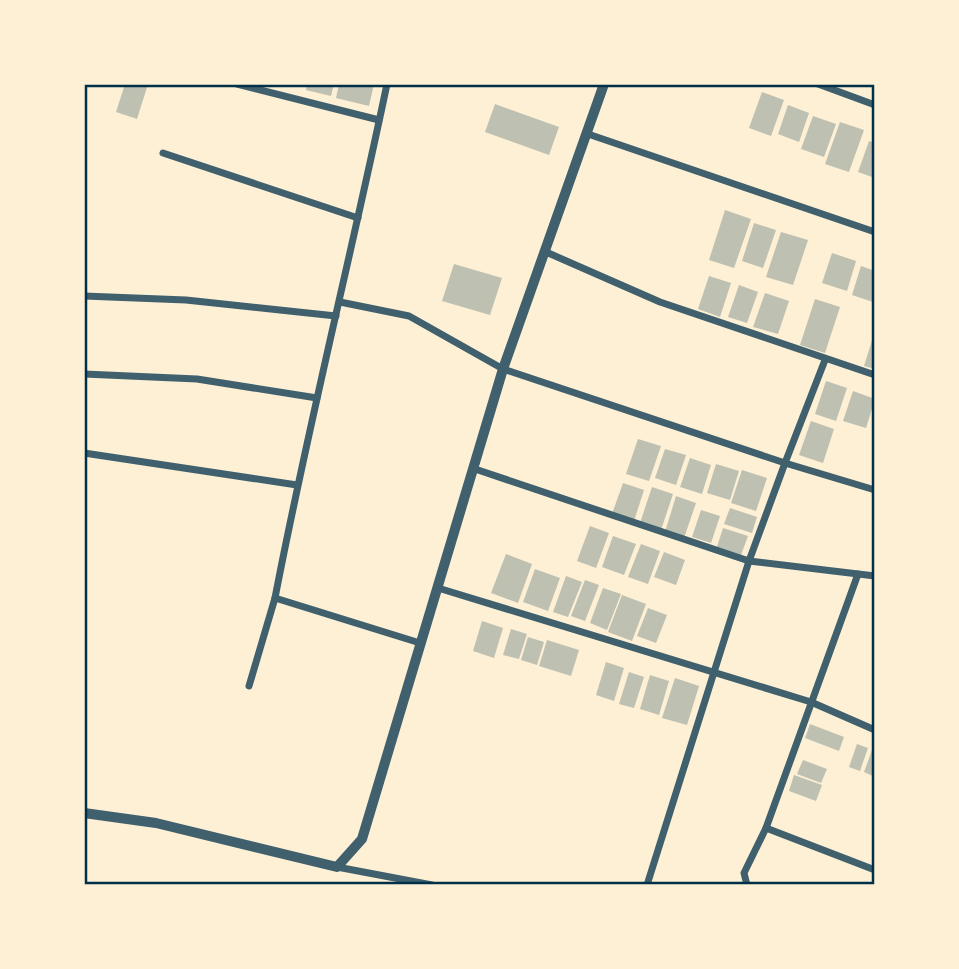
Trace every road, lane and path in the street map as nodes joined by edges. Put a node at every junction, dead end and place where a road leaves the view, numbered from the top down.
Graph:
1 (237, 84) edge
2 (387, 84) edge
3 (604, 84) edge
4 (818, 84) edge
5 (875, 105) edge
6 (380, 120) junction
7 (588, 134) junction
8 (163, 153) dead end
9 (358, 218) junction
10 (875, 232) edge
11 (546, 251) junction
12 (84, 296) edge
13 (340, 302) junction
14 (336, 316) junction
15 (825, 360) junction
16 (503, 369) junction
17 (84, 374) edge
18 (875, 375) edge
19 (317, 398) junction
20 (84, 453) edge
21 (785, 463) junction
22 (475, 469) junction
23 (296, 485) junction
24 (875, 490) edge
25 (749, 561) junction
26 (858, 574) junction
27 (875, 576) edge
28 (438, 588) junction
29 (275, 598) junction
30 (420, 643) junction
31 (715, 674) junction
32 (249, 686) dead end
33 (811, 702) junction
34 (875, 730) edge
35 (84, 813) edge
36 (766, 828) junction
37 (337, 867) junction
38 (875, 870) edge
39 (400, 882) edge
40 (432, 885) edge
41 (647, 885) edge
42 (747, 885) edge

1 - 6 street
2 - 6 street
3 - 7 street
4 - 5 street
6 - 9 street
7 - 10 street
7 - 11 street
8 - 9 street
9 - 13 street
11 - 15 street
11 - 16 street
12 - 14 street
13 - 14 street
13 - 16 street
14 - 19 street
15 - 18 street
15 - 21 street
16 - 21 street
16 - 22 street
17 - 19 street
19 - 23 street
20 - 23 street
21 - 24 street
21 - 25 street
22 - 25 street
22 - 28 street
23 - 29 street
25 - 26 street
25 - 31 street
26 - 27 street
26 - 33 street
28 - 30 street
28 - 31 street
29 - 30 street
29 - 32 street
30 - 37 street
31 - 33 street
31 - 41 street
33 - 34 street
33 - 36 street
35 - 37 street
36 - 38 street
36 - 42 street
37 - 39 street
39 - 40 street

